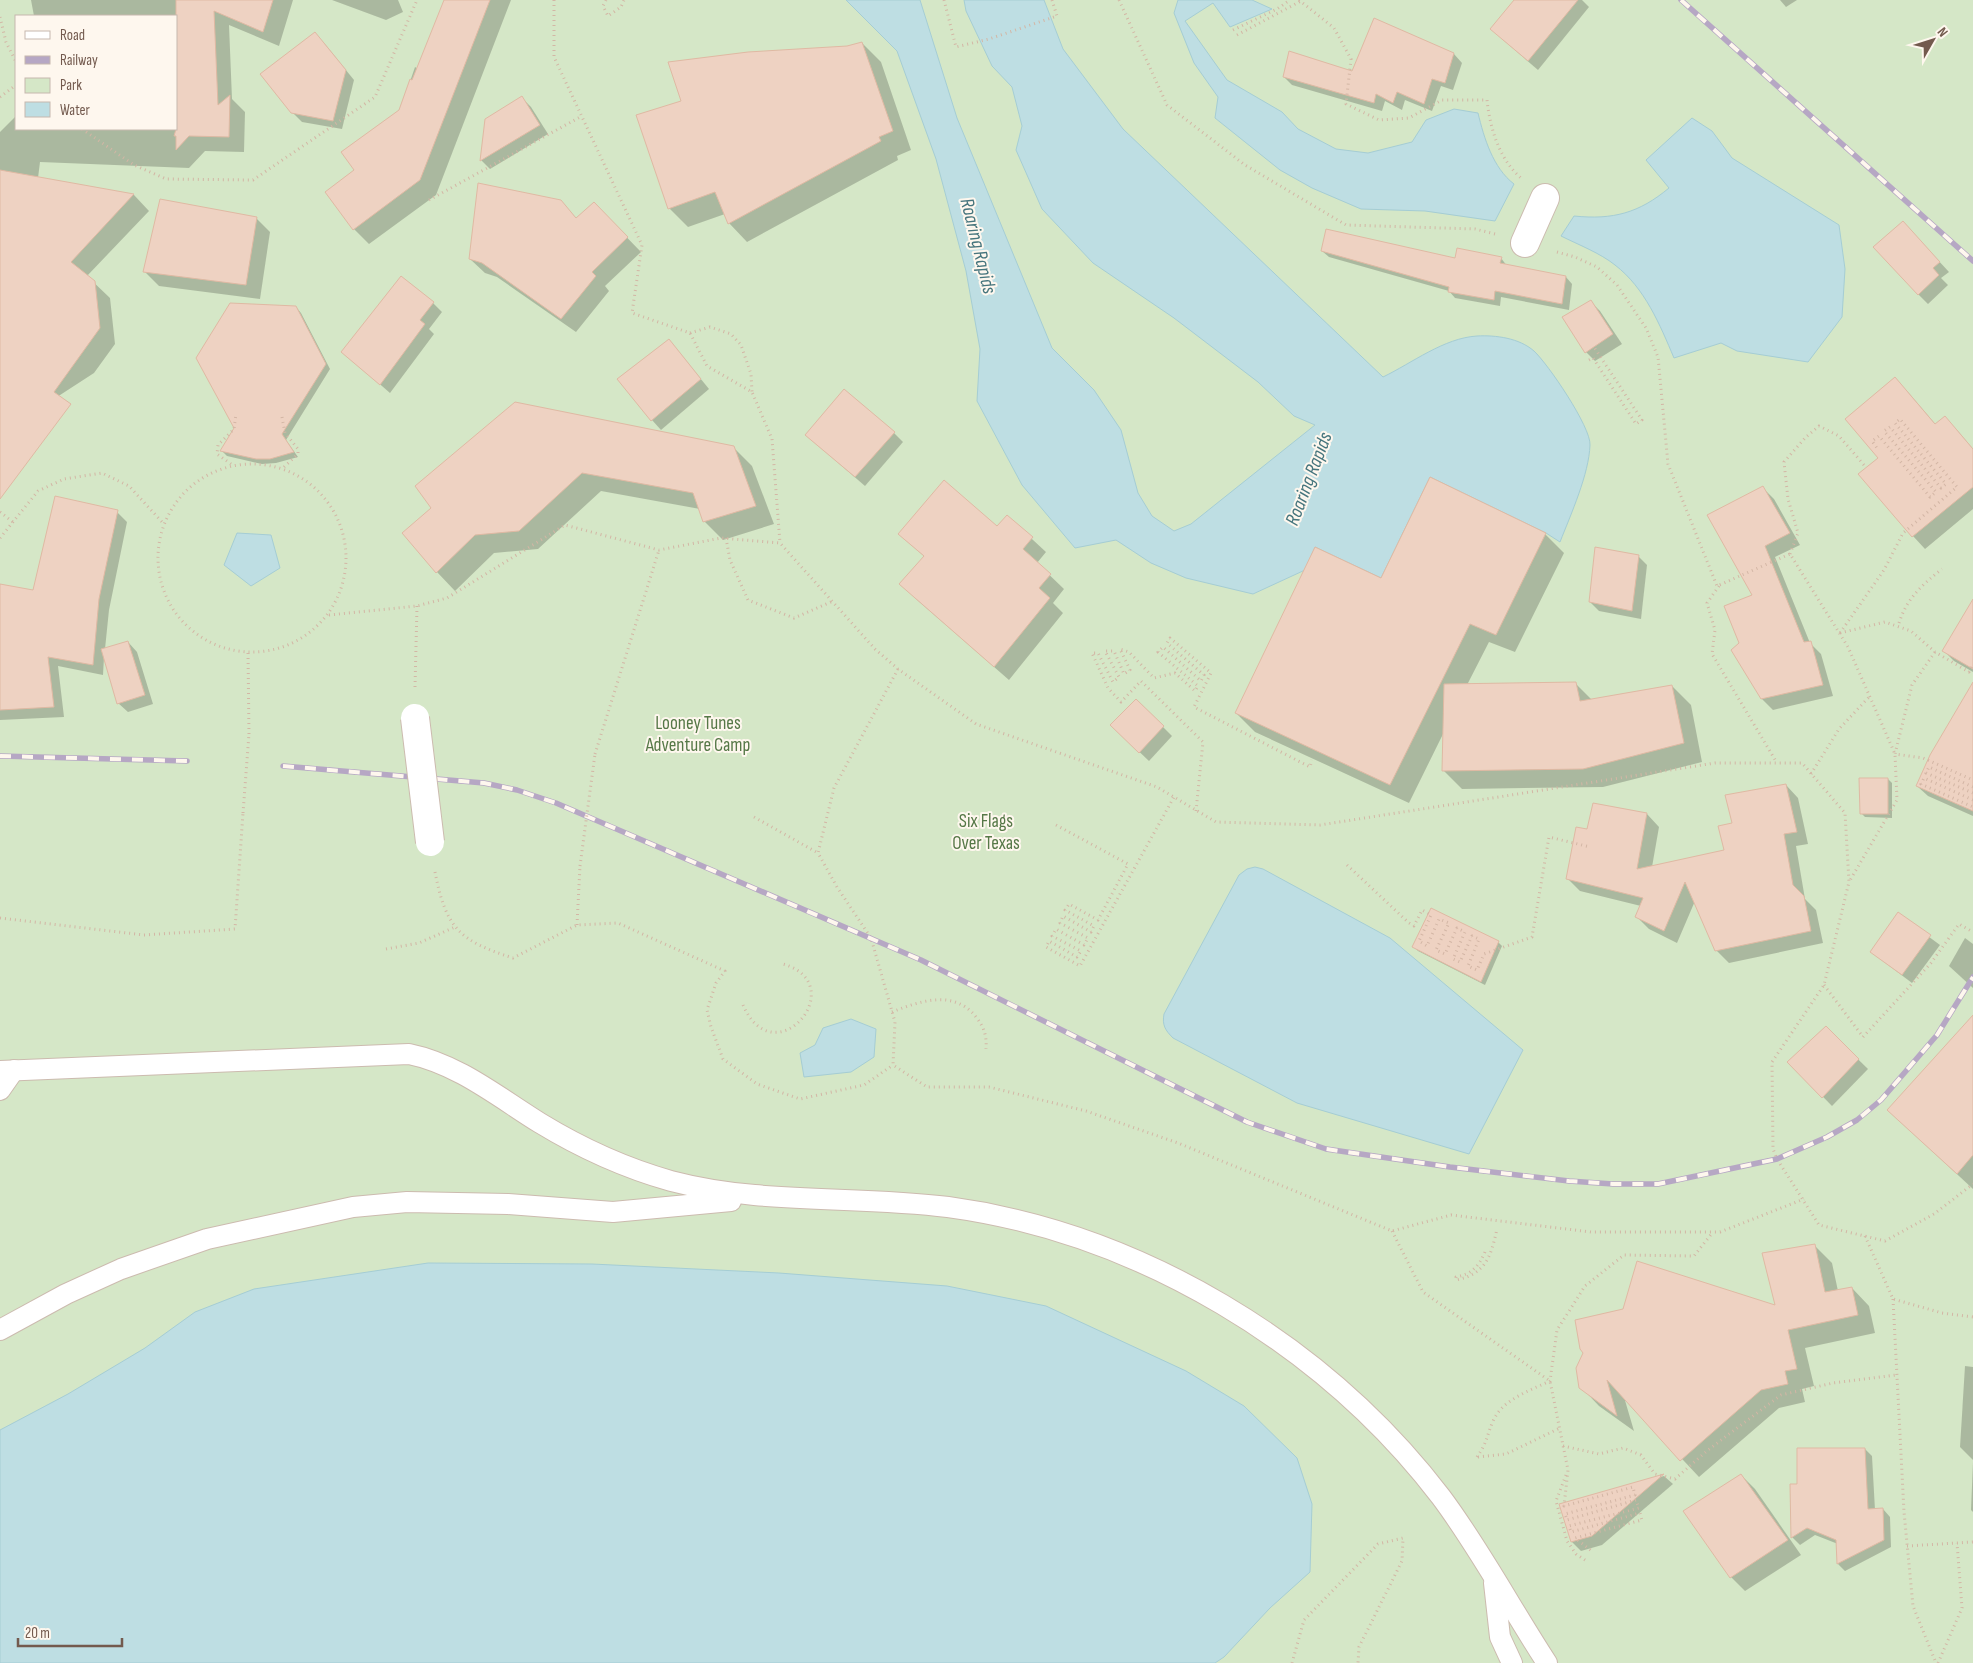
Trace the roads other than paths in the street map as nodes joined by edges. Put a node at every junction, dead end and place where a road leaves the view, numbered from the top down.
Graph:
1 (1545, 198) road end
2 (1525, 243) road end
3 (415, 718) road end
4 (430, 842) road end
5 (7, 1071) edge
6 (0, 1090) edge
7 (766, 1198) junction
8 (0, 1330) edge
9 (1494, 1576) junction
10 (1512, 1663) edge
11 (1547, 1663) edge

1 - 2 street
3 - 4 street, bridge
5 - 6 lane
5 - 7 lane
7 - 8 lane
7 - 9 lane
9 - 10 lane
9 - 11 lane

